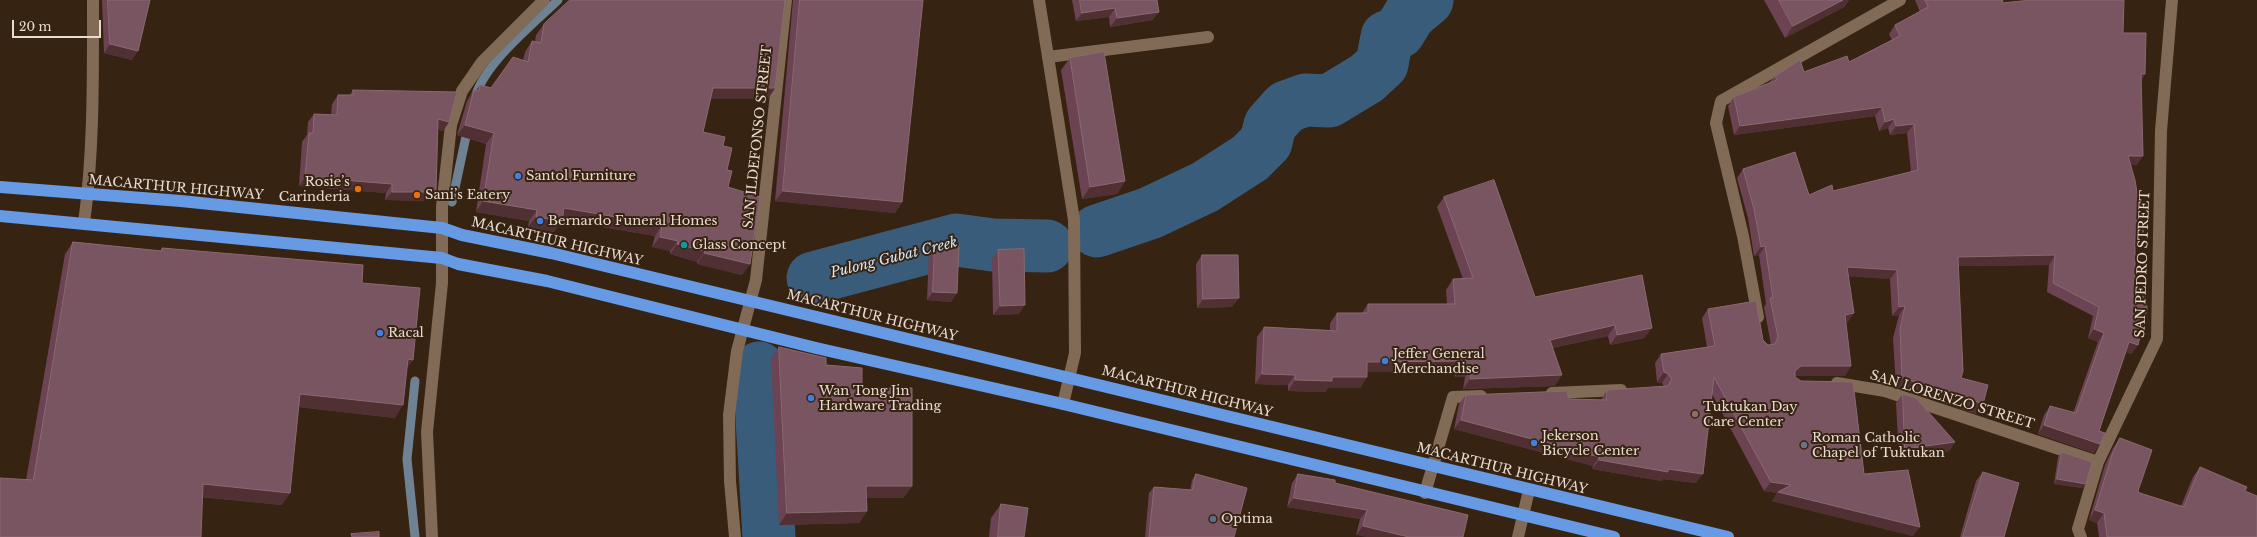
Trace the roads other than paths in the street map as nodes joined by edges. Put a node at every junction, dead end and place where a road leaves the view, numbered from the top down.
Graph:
1 (93, 0) edge
2 (544, 0) edge
3 (786, 0) edge
4 (1039, 0) edge
5 (1900, 0) edge
6 (2172, 0) edge
7 (1208, 37) dead end
8 (1048, 57) junction
9 (0, 187) edge
10 (88, 194) junction
11 (0, 216) edge
12 (84, 223) junction
13 (442, 228) junction
14 (442, 258) junction
15 (752, 301) junction
16 (744, 330) junction
17 (1761, 333) edge
18 (1070, 378) junction
19 (1824, 383) edge
20 (1634, 390) edge
21 (1540, 394) edge
22 (1492, 396) edge
23 (1063, 404) junction
24 (2098, 462) junction
25 (1432, 467) junction
26 (1529, 490) junction
27 (1425, 493) junction
28 (1523, 516) junction
29 (432, 537) edge
30 (734, 537) edge
31 (1518, 537) edge
32 (1614, 537) edge
33 (1728, 537) edge
34 (2081, 537) edge

1 - 10 street
2 - 13 street
3 - 15 street, SAN ILDEFONSO STREET
4 - 8 street
5 - 17 street
6 - 24 street, SAN PEDRO STREET
7 - 8 street
8 - 18 street
9 - 10 highway, MACARTHUR HIGHWAY
10 - 12 street
10 - 13 highway, MACARTHUR HIGHWAY
11 - 12 highway
12 - 14 highway
13 - 14 street
13 - 15 highway, MACARTHUR HIGHWAY
14 - 16 highway
14 - 29 street
15 - 16 street, SAN ILDEFONSO STREET
15 - 18 highway, MACARTHUR HIGHWAY
16 - 23 highway
16 - 30 street, SAN ILDEFONSO STREET
18 - 23 street
18 - 25 highway, MACARTHUR HIGHWAY
19 - 24 street, SAN LORENZO STREET
20 - 21 street
22 - 25 street
23 - 27 highway
24 - 34 street, SAN PEDRO STREET
25 - 26 highway, MACARTHUR HIGHWAY
25 - 27 street
26 - 28 street
26 - 33 highway, MACARTHUR HIGHWAY
27 - 28 highway
28 - 31 street
28 - 32 highway

